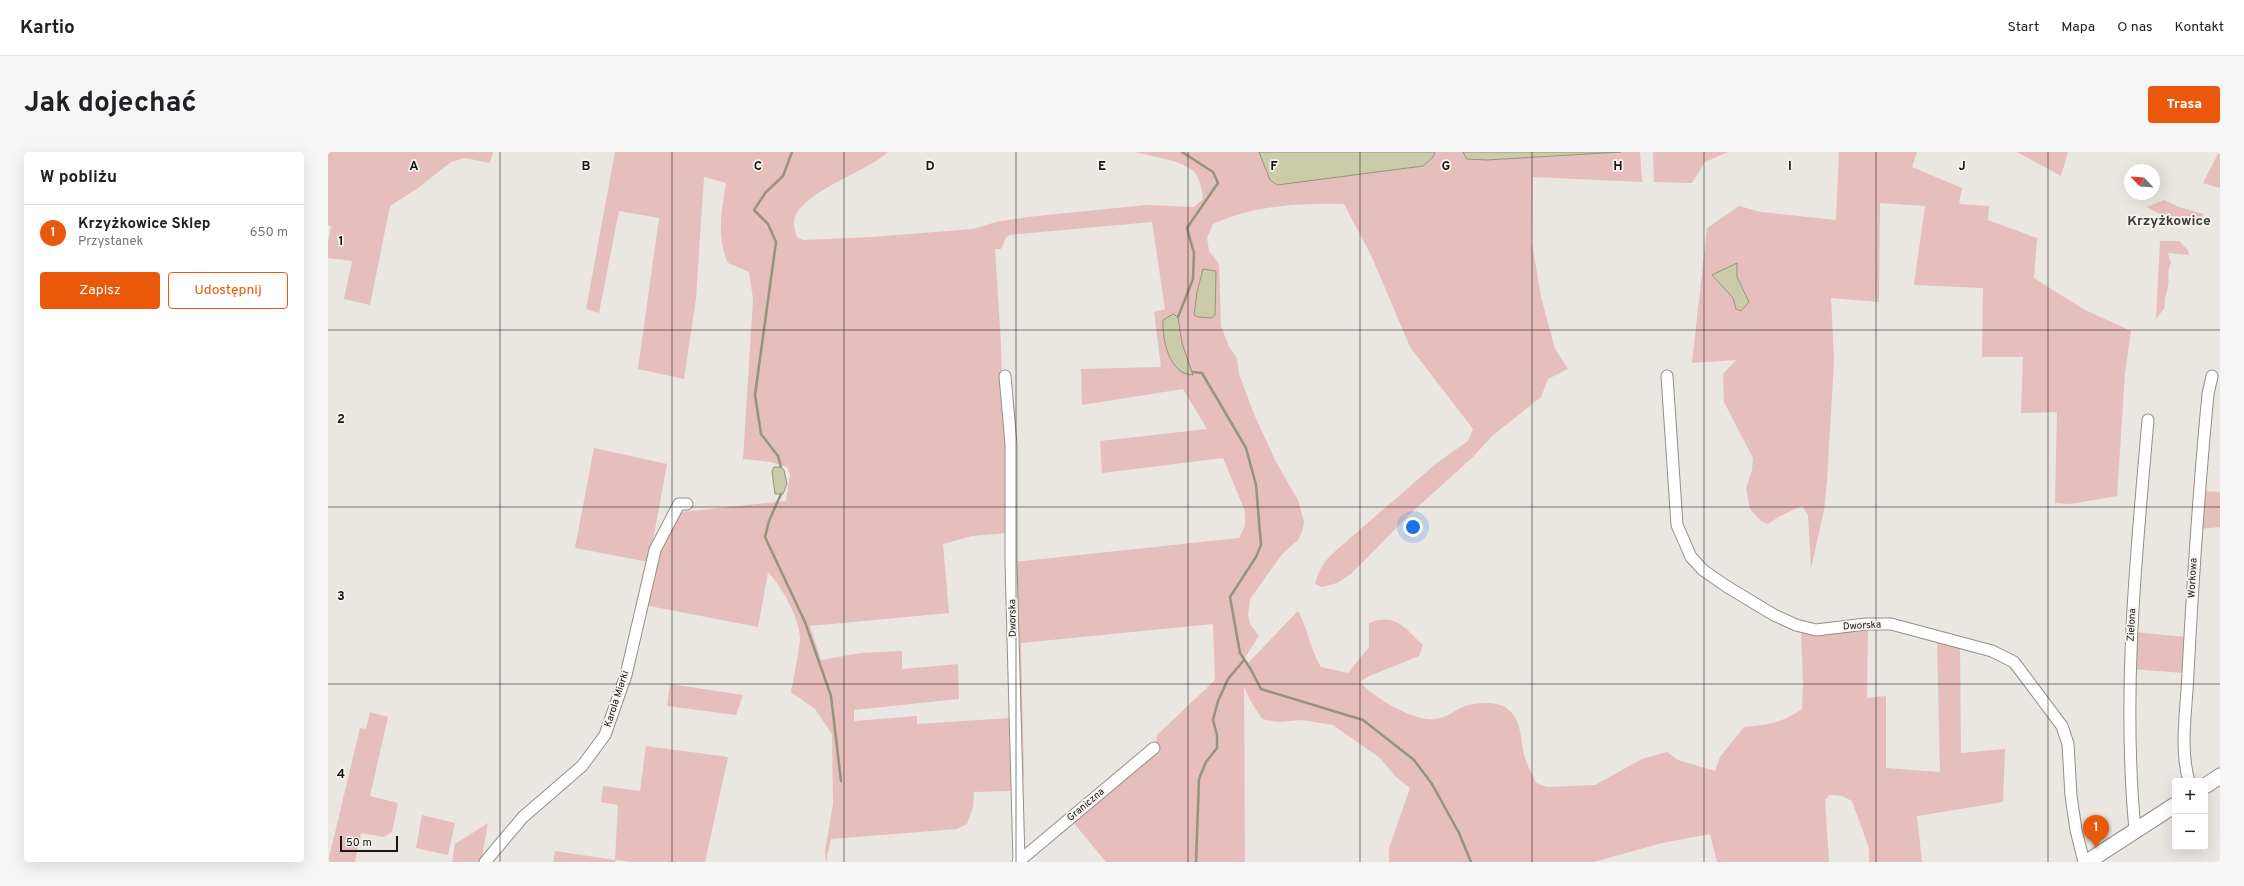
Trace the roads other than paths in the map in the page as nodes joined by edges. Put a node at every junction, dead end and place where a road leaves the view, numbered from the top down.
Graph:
1 (1005, 376) dead end
2 (1667, 376) dead end
3 (2212, 376) dead end
4 (2148, 420) dead end
5 (687, 504) dead end
6 (1154, 748) dead end
7 (2220, 776) edge
8 (2188, 778) edge
9 (2208, 784) edge
10 (2172, 806) edge
11 (2135, 830) junction
12 (485, 862) edge
13 (1018, 862) edge
14 (2084, 862) edge
15 (2087, 862) edge

1 - 13 street, Dworska
2 - 14 street, Dworska
3 - 8 street, Workowa
4 - 11 street, Zielona
5 - 12 street, Karola Miarki
6 - 13 street, Graniczna
7 - 9 main road
10 - 11 main road
11 - 15 main road

